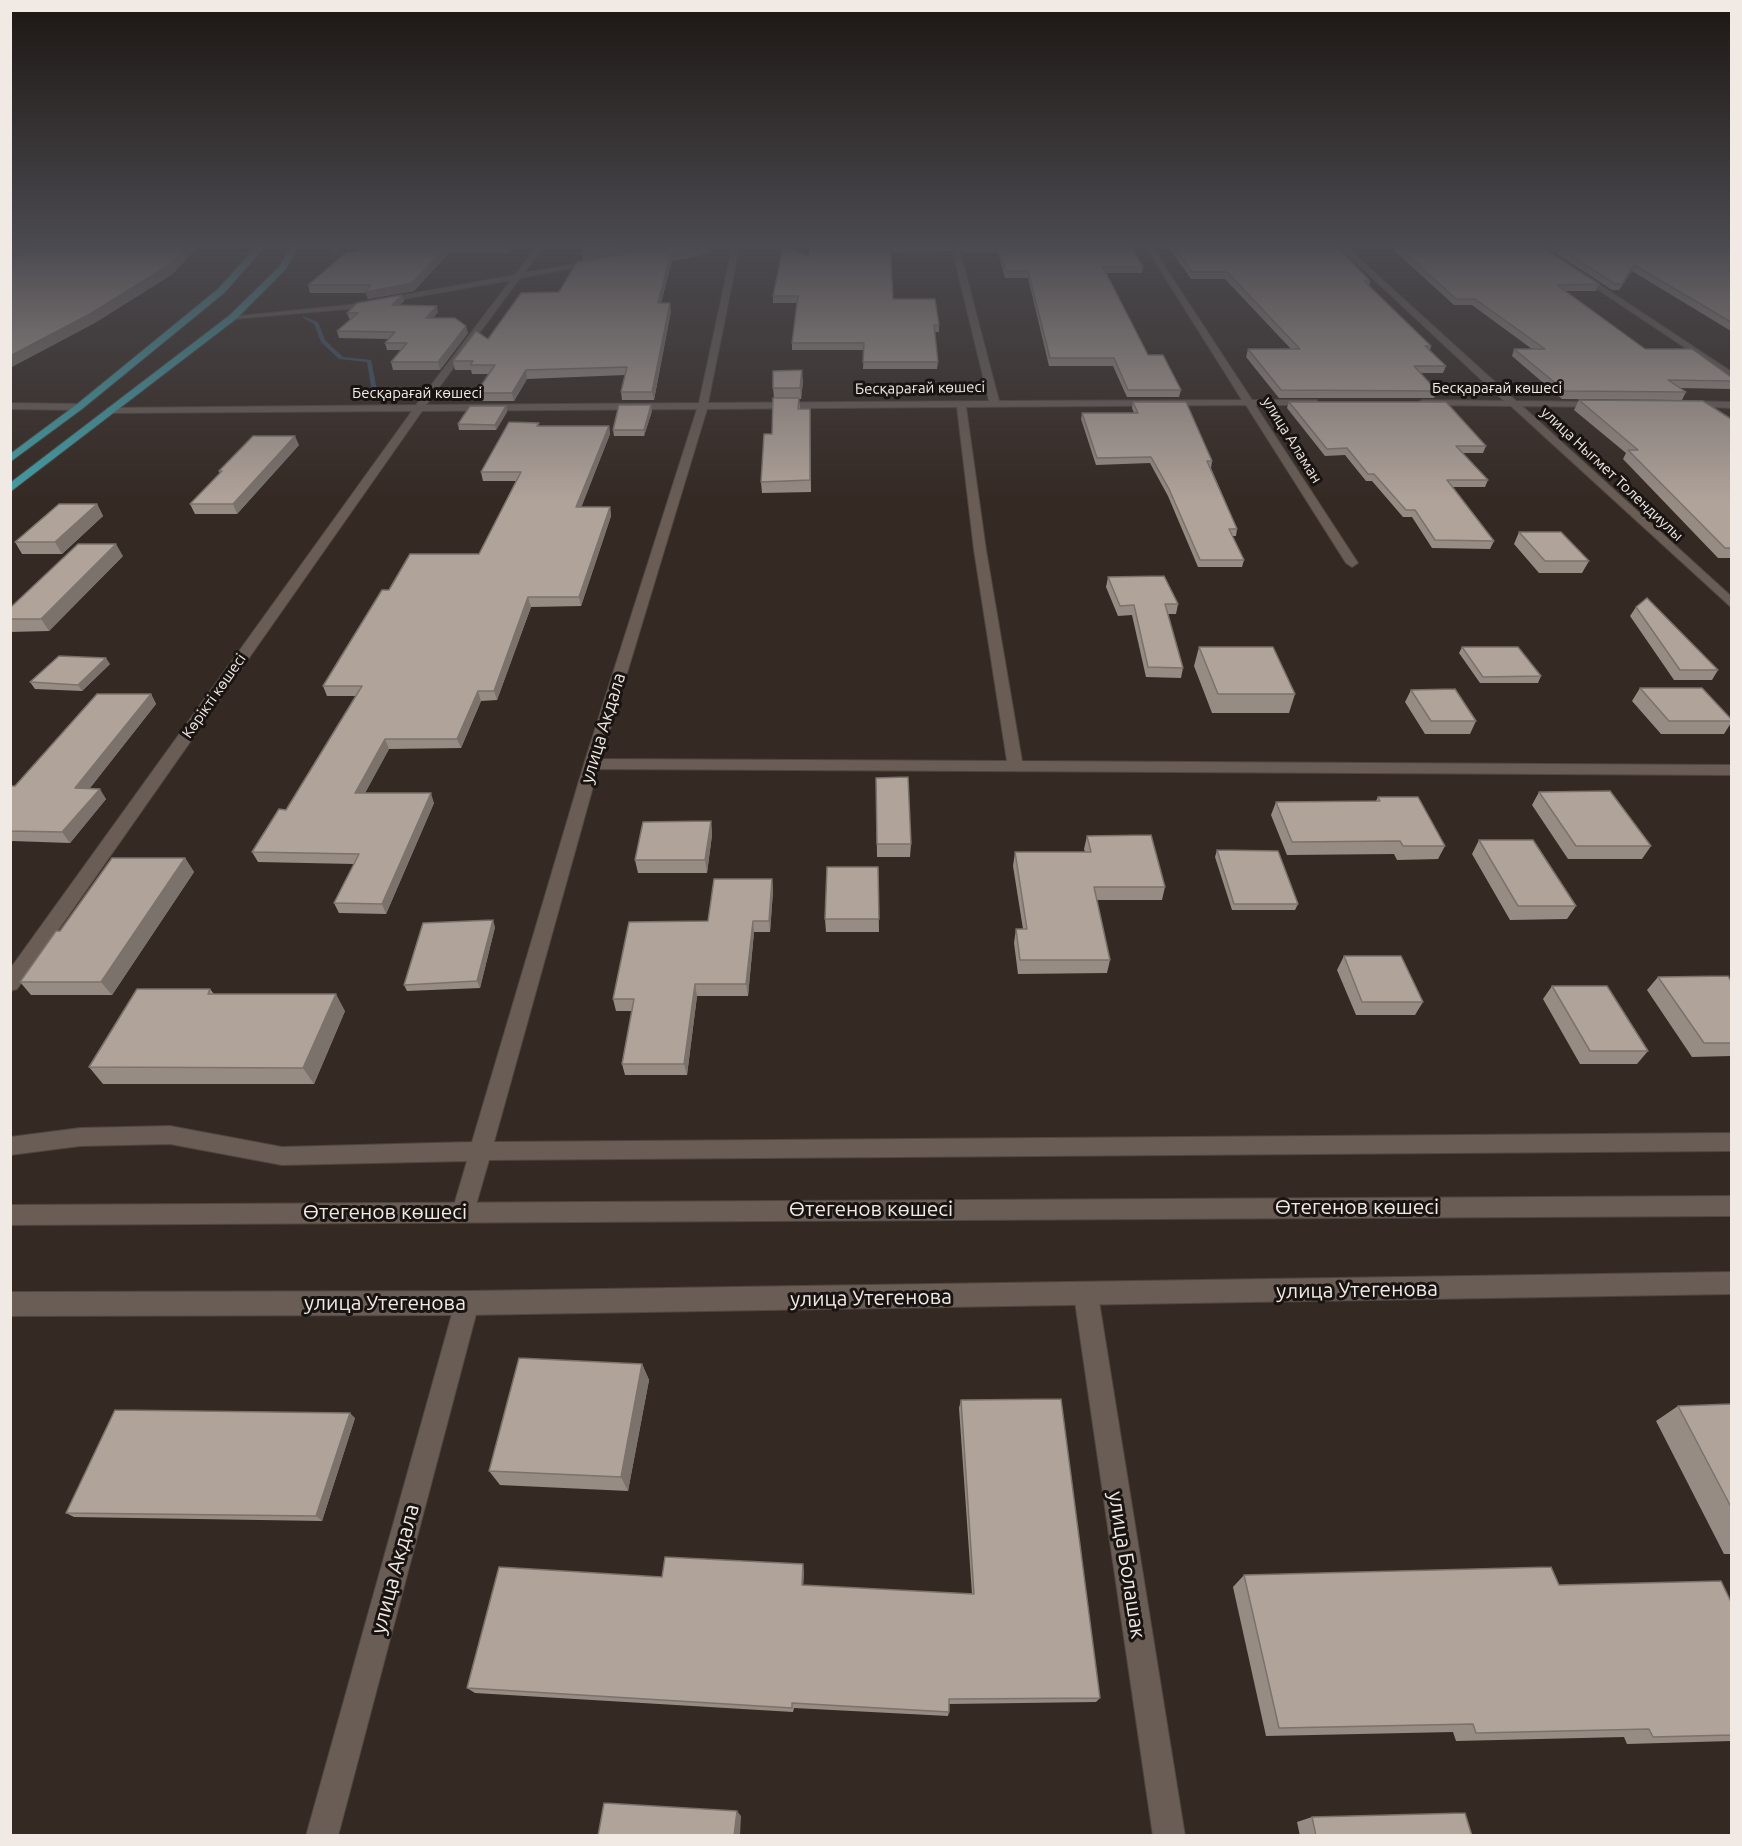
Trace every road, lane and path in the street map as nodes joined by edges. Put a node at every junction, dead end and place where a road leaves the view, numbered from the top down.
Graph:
1 (173, 330) edge
2 (216, 330) edge
3 (478, 330) edge
4 (718, 330) edge
5 (976, 330) edge
6 (1203, 330) edge
7 (1433, 330) edge
8 (1663, 330) edge
9 (1731, 376) edge
10 (994, 402) junction
11 (1250, 402) junction
12 (1322, 402) edge
13 (961, 403) junction
14 (1417, 403) edge
15 (1512, 403) junction
16 (1616, 404) edge
17 (1674, 404) edge
18 (1731, 405) edge
19 (10, 406) edge
20 (703, 406) junction
21 (79, 407) junction
22 (418, 409) junction
23 (110, 410) junction
24 (10, 459) edge
25 (10, 472) edge
26 (31, 473) junction
27 (10, 489) edge
28 (1352, 563) dead end
29 (1731, 604) edge
30 (592, 764) junction
31 (1015, 766) junction
32 (1731, 770) edge
33 (10, 984) edge
34 (1731, 1142) edge
35 (10, 1146) edge
36 (480, 1151) junction
37 (1731, 1206) edge
38 (463, 1212) junction
39 (10, 1215) edge
40 (1731, 1283) edge
41 (1086, 1295) junction
42 (467, 1303) junction
43 (10, 1304) edge
44 (322, 1836) edge
45 (1168, 1836) edge

1 - 21 main road
2 - 23 main road
3 - 22 street, Көрікті көшесі
4 - 20 street, улица Акдала
5 - 10 street
6 - 11 street, улица Аламан
7 - 15 street, улица Ныгмет Толендиулы
8 - 9 street
10 - 11 street, Бесқарағай көшесі
10 - 13 street, Бесқарағай көшесі
11 - 12 street, Бесқарағай көшесі
11 - 28 street, улица Аламан
13 - 20 street, Бесқарағай көшесі
13 - 31 street
14 - 15 street, Бесқарағай көшесі
15 - 16 street, Бесқарағай көшесі
15 - 29 street, улица Ныгмет Толендиулы
17 - 18 street
19 - 21 street
20 - 22 street, Бесқарағай көшесі
20 - 30 street, улица Акдала
21 - 24 main road
22 - 23 street, Бесқарағай көшесі
22 - 33 street, Көрікті көшесі
23 - 26 main road
25 - 26 main road
26 - 27 main road
30 - 31 street
30 - 36 street, улица Акдала
31 - 32 street
34 - 36 street
35 - 36 street
36 - 38 street, улица Акдала
37 - 38 street, Өтегенов көшесі
38 - 39 street, Өтегенов көшесі
40 - 41 street, улица Утегенова
41 - 42 street, улица Утегенова
41 - 45 street, улица Болашак
42 - 43 street, улица Утегенова
42 - 44 street, улица Акдала

